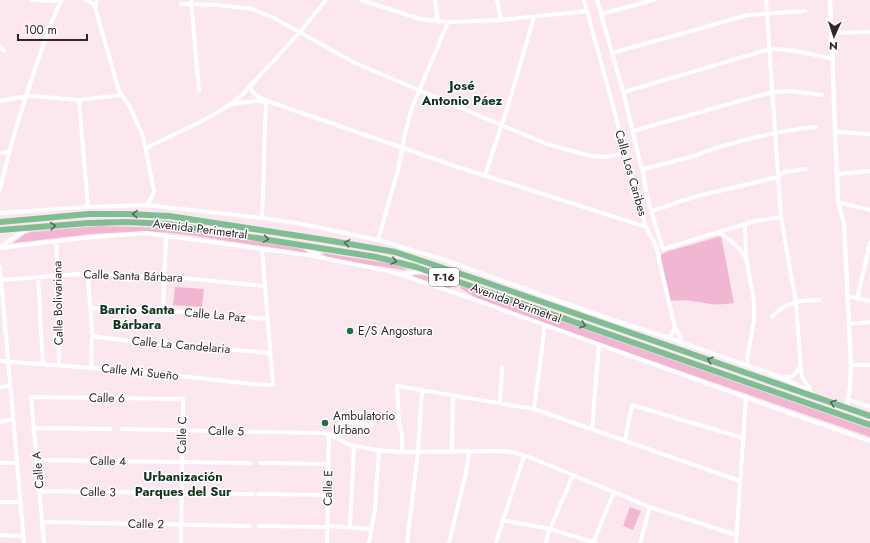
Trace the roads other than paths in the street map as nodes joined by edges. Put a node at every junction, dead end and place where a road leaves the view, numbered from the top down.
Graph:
1 (31, 0) edge
2 (58, 0) edge
3 (62, 0) edge
4 (85, 0) edge
5 (96, 0) edge
6 (326, 0) edge
7 (361, 0) edge
8 (435, 0) edge
9 (496, 0) edge
10 (584, 0) edge
11 (598, 0) edge
12 (654, 0) edge
13 (766, 0) edge
14 (830, 0) edge
15 (191, 2) edge
16 (181, 4) dead end
17 (95, 7) junction
18 (805, 10) dead end
19 (586, 11) junction
20 (601, 14) junction
21 (767, 14) junction
22 (534, 17) junction
23 (502, 20) junction
24 (438, 22) junction
25 (448, 22) junction
26 (300, 32) junction
27 (870, 32) edge
28 (831, 33) junction
29 (770, 49) junction
30 (612, 53) junction
31 (832, 59) junction
32 (250, 86) junction
33 (419, 90) junction
34 (199, 91) dead end
35 (624, 92) junction
36 (772, 92) junction
37 (122, 95) junction
38 (822, 95) dead end
39 (26, 97) junction
40 (79, 100) junction
41 (0, 101) edge
42 (266, 102) junction
43 (273, 103) junction
44 (232, 104) junction
45 (501, 125) junction
46 (816, 127) dead end
47 (633, 131) junction
48 (835, 132) junction
49 (775, 134) junction
50 (870, 134) edge
51 (146, 148) junction
52 (403, 148) junction
53 (8, 152) junction
54 (0, 153) edge
55 (625, 153) junction
56 (643, 169) junction
57 (805, 169) dead end
58 (870, 171) edge
59 (837, 174) junction
60 (485, 175) junction
61 (778, 176) junction
62 (0, 190) edge
63 (838, 202) junction
64 (146, 205) junction
65 (88, 207) junction
66 (870, 210) edge
67 (652, 211) junction
68 (0, 213) edge
69 (781, 216) junction
70 (262, 218) junction
71 (0, 222) edge
72 (745, 224) junction
73 (646, 227) junction
74 (28, 228) junction
75 (0, 230) edge
76 (719, 233) junction
77 (166, 235) junction
78 (378, 240) junction
79 (56, 241) junction
80 (295, 243) junction
81 (870, 243) edge
82 (0, 247) edge
83 (262, 248) junction
84 (746, 258) junction
85 (329, 259) junction
86 (0, 267) edge
87 (424, 270) junction
88 (395, 272) junction
89 (58, 275) junction
90 (88, 275) junction
91 (38, 277) junction
92 (164, 277) junction
93 (1, 280) junction
94 (264, 286) junction
95 (847, 296) junction
96 (857, 299) junction
97 (820, 300) dead end
98 (870, 301) edge
99 (796, 302) junction
100 (90, 308) junction
101 (163, 310) junction
102 (772, 317) dead end
103 (267, 319) junction
104 (870, 322) edge
105 (849, 324) junction
106 (545, 325) junction
107 (675, 328) junction
108 (92, 336) junction
109 (669, 338) junction
110 (684, 344) junction
111 (599, 345) junction
112 (270, 353) junction
113 (0, 361) edge
114 (8, 361) junction
115 (801, 362) junction
116 (43, 364) junction
117 (59, 365) junction
118 (851, 365) junction
119 (870, 365) edge
120 (748, 366) junction
121 (502, 367) dead end
122 (91, 368) junction
123 (780, 377) junction
124 (0, 386) edge
125 (10, 386) junction
126 (422, 391) junction
127 (810, 391) junction
128 (454, 396) junction
129 (32, 397) joint
130 (746, 397) junction
131 (815, 397) junction
132 (183, 399) joint
133 (848, 400) junction
134 (500, 403) junction
135 (870, 406) edge
136 (846, 408) junction
137 (534, 409) junction
138 (870, 416) edge
139 (13, 420) junction
140 (0, 422) edge
141 (372, 425) dead end
142 (870, 425) edge
143 (34, 428) junction
144 (110, 429) dead end
145 (122, 429) dead end
146 (592, 429) junction
147 (182, 430) junction
148 (329, 434) junction
149 (337, 438) junction
150 (743, 438) junction
151 (624, 440) junction
152 (870, 440) edge
153 (354, 446) junction
154 (378, 450) junction
155 (402, 452) junction
156 (418, 452) junction
157 (452, 452) junction
158 (469, 452) junction
159 (524, 456) junction
160 (37, 460) junction
161 (182, 462) junction
162 (0, 463) edge
163 (17, 463) junction
164 (251, 463) dead end
165 (260, 463) dead end
166 (328, 464) junction
167 (573, 475) junction
168 (740, 481) junction
169 (39, 491) junction
170 (614, 492) junction
171 (182, 493) junction
172 (252, 494) dead end
173 (258, 494) dead end
174 (328, 495) junction
175 (0, 502) edge
176 (20, 502) junction
177 (650, 507) junction
178 (502, 520) junction
179 (42, 522) junction
180 (181, 524) junction
181 (250, 526) dead end
182 (259, 526) dead end
183 (327, 526) junction
184 (350, 527) junction
185 (372, 529) junction
186 (550, 529) junction
187 (0, 535) edge
188 (736, 535) junction
189 (23, 536) junction
190 (369, 542) edge
191 (496, 542) dead end
192 (24, 543) edge
193 (44, 543) edge
194 (181, 543) edge
195 (327, 543) edge
196 (407, 543) edge
197 (449, 543) edge
198 (546, 543) edge
199 (594, 543) edge
200 (640, 543) edge
201 (736, 543) edge

1 - 2 street
3 - 39 street
4 - 17 street
5 - 17 street
6 - 26 street
7 - 24 street
8 - 24 street
9 - 23 street
10 - 19 street, Calle Los Caribes
11 - 20 street
12 - 20 street
13 - 21 street
14 - 28 street
15 - 16 street
15 - 26 street
15 - 34 street
17 - 37 street
18 - 21 street
19 - 22 street
19 - 55 street, Calle Los Caribes
20 - 30 street
21 - 29 street
21 - 30 street
22 - 23 street
22 - 45 street
23 - 25 street
24 - 25 street
25 - 33 street
26 - 32 street
26 - 33 street
27 - 28 street
28 - 31 street
29 - 31 street
29 - 35 street
29 - 36 street
30 - 35 street
31 - 48 street
32 - 43 street
32 - 44 street
33 - 45 street
33 - 52 street
35 - 47 street
36 - 38 street
36 - 47 street
36 - 49 street
37 - 40 street
37 - 51 street
39 - 40 street
39 - 41 street
39 - 53 street
40 - 65 street
42 - 43 street
42 - 44 street
42 - 70 street
43 - 52 street
44 - 51 street
45 - 55 street
45 - 60 street
46 - 49 street
47 - 56 street
48 - 50 street
48 - 59 street
49 - 56 street
49 - 61 street
51 - 64 street
52 - 60 street
52 - 78 street
53 - 54 street
53 - 62 street
55 - 73 street, Calle Los Caribes
56 - 67 street
57 - 61 street
58 - 59 street
59 - 63 street
60 - 73 street
61 - 67 street
61 - 69 street
63 - 66 street
63 - 95 street
64 - 65 street
64 - 70 street
65 - 68 street
67 - 76 street
69 - 72 street
69 - 99 street
70 - 78 street
131 -> 71 highway, Avenida Perimetral / T-16
72 - 76 street
72 - 84 street
73 - 107 street, Calle Los Caribes
74 - 75 highway, Avenida Perimetral / T-16
74 -> 80 highway, Avenida Perimetral / T-16
74 - 82 street
76 - 84 street
77 - 79 street, Avenida Perimetral
77 - 83 street, Avenida Perimetral
77 - 92 street
78 - 109 street
79 - 82 street, Avenida Perimetral
79 - 89 street, Calle Bolivariana
80 - 85 street
80 -> 87 highway, Avenida Perimetral / T-16
81 - 96 street
83 - 85 street, Avenida Perimetral
83 - 94 street
84 - 120 street
85 - 88 street, Avenida Perimetral
86 - 93 street
87 - 88 street
87 -> 142 highway, Avenida Perimetral / T-16
88 - 106 street, Avenida Perimetral
89 - 90 street, Calle Santa Bárbara
89 - 91 street, Calle Santa Bárbara
89 - 117 street, Calle Bolivariana
90 - 92 street, Calle Santa Bárbara
90 - 100 street
91 - 93 street, Calle Santa Bárbara
91 - 116 street
92 - 94 street, Calle Santa Bárbara
92 - 101 street
93 - 114 street
94 - 103 street
95 - 96 street
95 - 105 street
96 - 98 street
97 - 99 street
99 - 102 street
99 - 115 street
100 - 101 street, Calle La Paz
100 - 108 street
101 - 103 street, Calle La Paz
103 - 112 street
104 - 105 street
105 - 118 street
106 - 111 street, Avenida Perimetral
106 - 137 street
107 - 109 street
107 - 110 street, Calle Los Caribes
108 - 112 street, Calle La Candelaria
108 - 122 street
109 - 110 street
110 - 120 street
111 - 130 street, Avenida Perimetral
111 - 146 street
112 - 122 street, Calle Mi Sueño
113 - 114 street, Calle Mi Sueño
114 - 116 street, Calle Mi Sueño
114 - 125 street
115 - 123 street
115 - 127 street
116 - 117 street, Calle Mi Sueño
117 - 122 street, Calle Mi Sueño
118 - 119 street
118 - 133 street
120 - 123 street
121 - 134 street
123 - 127 street
124 - 125 street
125 - 139 street
126 - 128 street
126 - 155 street
126 - 156 street
127 - 131 street
128 - 134 street
128 - 157 street
129 - 132 street, Calle 6
129 - 143 street, Calle A
130 - 150 street
130 - 152 street, Avenida Perimetral
136 -> 131 highway, Avenida Perimetral / T-16
132 - 147 street, Calle C
133 - 135 street
133 - 136 street
134 - 137 street
136 - 138 highway, Avenida Perimetral / T-16
137 - 146 street
139 - 140 street
139 - 163 street
141 - 149 street
143 - 144 street
143 - 160 street, Calle A
145 - 147 street, Calle 5
146 - 151 street
147 - 148 street, Calle 5
147 - 161 street, Calle C
148 - 149 street
148 - 166 street, Calle E
149 - 153 street
150 - 151 street
150 - 168 street
151 - 168 street
153 - 154 street
153 - 184 street
154 - 155 street
154 - 185 street
155 - 156 street
156 - 157 street
156 - 196 street
157 - 158 street
158 - 159 street
158 - 197 street
159 - 167 street
159 - 178 street
160 - 161 street, Calle 4
160 - 169 street, Calle A
161 - 164 street, Calle 4
161 - 171 street, Calle C
162 - 163 street
163 - 176 street
165 - 166 street
166 - 174 street, Calle E
167 - 170 street
167 - 186 street
168 - 188 street
169 - 171 street, Calle 3
169 - 179 street, Calle A
170 - 177 street
170 - 199 street
171 - 172 street, Calle 3
171 - 180 street, Calle C
173 - 174 street
174 - 183 street, Calle E
175 - 176 street
176 - 189 street
177 - 188 street
177 - 200 street
178 - 186 street
178 - 191 street
179 - 180 street, Calle 2
179 - 193 street, Calle A
180 - 181 street, Calle 2
180 - 194 street, Calle C
182 - 183 street
183 - 184 street
183 - 195 street, Calle E
184 - 185 street
185 - 190 street
186 - 198 street
186 - 199 street
187 - 189 street
188 - 201 street
189 - 192 street

